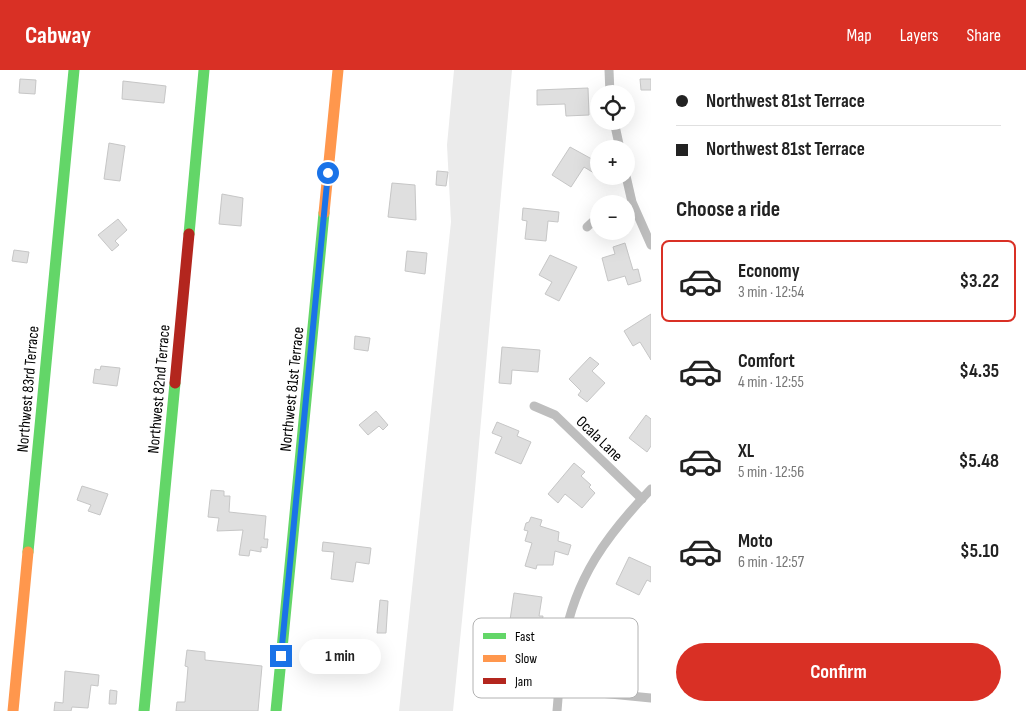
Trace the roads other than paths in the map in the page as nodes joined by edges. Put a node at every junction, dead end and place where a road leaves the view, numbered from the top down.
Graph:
1 (74, 70) edge
2 (204, 70) edge
3 (338, 70) edge
4 (609, 70) edge
5 (610, 85) edge
6 (635, 214) edge
7 (590, 224) edge
8 (587, 227) dead end
9 (651, 245) edge
10 (534, 406) dead end
11 (651, 489) edge
12 (642, 499) junction
13 (571, 618) edge
14 (638, 697) edge
15 (558, 698) edge
16 (651, 698) edge
17 (13, 711) edge
18 (144, 711) edge
19 (276, 711) edge
20 (557, 711) edge

1 - 17 street, Northwest 83rd Terrace
2 - 18 street, Northwest 82nd Terrace
3 - 19 street, Northwest 81st Terrace
4 - 5 street
6 - 9 street
7 - 8 street
10 - 12 street, Ocala Lane
11 - 12 street
12 - 13 street
14 - 16 street
15 - 20 street

